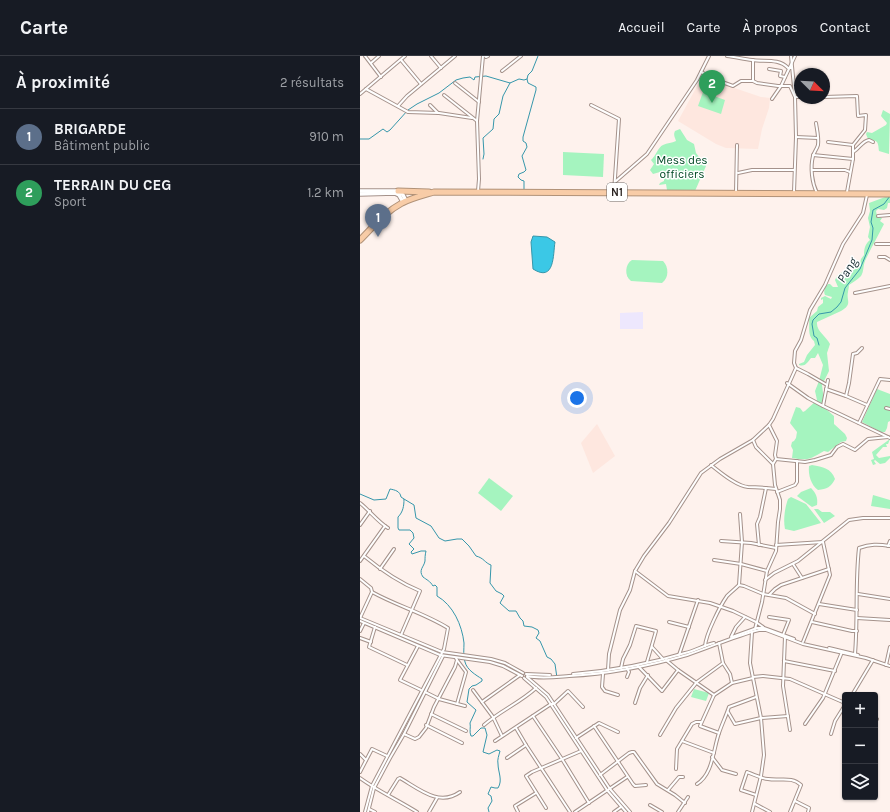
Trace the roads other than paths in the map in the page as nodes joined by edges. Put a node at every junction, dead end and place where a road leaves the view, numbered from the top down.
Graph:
1 (365, 56) edge
2 (379, 56) edge
3 (405, 56) edge
4 (432, 56) edge
5 (455, 56) edge
6 (485, 56) edge
7 (520, 56) edge
8 (709, 56) edge
9 (727, 56) edge
10 (791, 56) edge
11 (795, 56) edge
12 (401, 60) junction
13 (753, 60) junction
14 (371, 63) junction
15 (792, 63) junction
16 (441, 68) junction
17 (788, 68) junction
18 (792, 68) junction
19 (769, 69) dead end
20 (502, 72) dead end
21 (701, 72) junction
22 (381, 77) junction
23 (785, 77) junction
24 (752, 81) junction
25 (455, 83) dead end
26 (421, 84) junction
27 (781, 86) junction
28 (794, 87) edge
29 (366, 89) junction
30 (360, 94) edge
31 (444, 95) dead end
32 (794, 95) edge
33 (830, 97) edge
34 (772, 99) dead end
35 (479, 102) junction
36 (795, 104) edge
37 (430, 105) dead end
38 (591, 105) dead end
39 (398, 106) junction
40 (439, 113) junction
41 (472, 118) junction
42 (476, 121) junction
43 (816, 123) dead end
44 (796, 137) junction
45 (818, 138) junction
46 (828, 142) dead end
47 (873, 142) dead end
48 (738, 145) dead end
49 (853, 145) junction
50 (853, 152) junction
51 (813, 155) junction
52 (853, 159) junction
53 (794, 170) junction
54 (812, 170) junction
55 (850, 172) junction
56 (738, 174) junction
57 (616, 181) junction
58 (398, 191) junction
59 (360, 192) edge
60 (371, 192) junction
61 (434, 192) junction
62 (478, 192) junction
63 (614, 192) junction
64 (817, 193) junction
65 (847, 193) junction
66 (736, 194) junction
67 (794, 194) junction
68 (867, 194) junction
69 (890, 194) edge
70 (405, 202) junction
71 (890, 215) edge
72 (878, 216) dead end
73 (360, 240) edge
74 (876, 244) dead end
75 (890, 244) edge
76 (879, 257) dead end
77 (890, 260) edge
78 (890, 286) edge
79 (855, 293) dead end
80 (862, 348) dead end
81 (796, 368) junction
82 (828, 380) dead end
83 (890, 380) edge
84 (788, 384) junction
85 (827, 385) junction
86 (826, 389) junction
87 (846, 396) junction
88 (867, 405) junction
89 (823, 406) junction
90 (886, 408) dead end
91 (890, 408) edge
92 (859, 423) junction
93 (769, 425) junction
94 (889, 437) edge
95 (753, 440) junction
96 (776, 459) junction
97 (797, 461) junction
98 (773, 464) junction
99 (711, 465) junction
100 (766, 488) junction
101 (776, 489) junction
102 (777, 492) junction
103 (360, 503) edge
104 (370, 511) junction
105 (740, 514) dead end
106 (890, 518) edge
107 (360, 525) edge
108 (385, 526) junction
109 (388, 528) dead end
110 (721, 541) dead end
111 (890, 541) edge
112 (742, 542) junction
113 (823, 542) junction
114 (759, 545) junction
115 (776, 545) junction
116 (889, 546) edge
117 (776, 548) junction
118 (394, 549) dead end
119 (364, 556) junction
120 (714, 560) dead end
121 (360, 561) edge
122 (742, 564) junction
123 (793, 564) junction
124 (380, 569) junction
125 (829, 569) junction
126 (635, 571) junction
127 (767, 571) junction
128 (360, 578) edge
129 (802, 578) junction
130 (765, 580) junction
131 (739, 585) junction
132 (372, 592) junction
133 (763, 594) junction
134 (858, 594) junction
135 (769, 595) junction
136 (890, 599) edge
137 (698, 600) junction
138 (819, 604) junction
139 (721, 606) junction
140 (412, 610) junction
141 (857, 610) junction
142 (816, 614) junction
143 (745, 617) junction
144 (769, 617) dead end
145 (360, 618) edge
146 (858, 618) junction
147 (890, 620) edge
148 (360, 621) edge
149 (669, 622) dead end
150 (756, 622) junction
151 (812, 622) junction
152 (364, 623) junction
153 (376, 626) junction
154 (689, 627) junction
155 (764, 628) junction
156 (755, 630) junction
157 (360, 631) edge
158 (857, 631) junction
159 (752, 632) junction
160 (401, 635) junction
161 (783, 635) junction
162 (785, 637) junction
163 (360, 638) edge
164 (731, 638) junction
165 (371, 642) junction
166 (803, 642) junction
167 (719, 643) junction
168 (418, 646) junction
169 (705, 646) junction
170 (652, 647) junction
171 (890, 647) edge
172 (442, 652) junction
173 (842, 652) junction
174 (855, 654) junction
175 (442, 655) junction
176 (679, 655) junction
177 (866, 658) junction
178 (457, 659) junction
179 (664, 659) junction
180 (873, 660) junction
181 (784, 661) junction
182 (647, 662) junction
183 (723, 663) junction
184 (407, 665) junction
185 (886, 665) junction
186 (638, 666) junction
187 (890, 666) edge
188 (621, 668) junction
189 (627, 668) junction
190 (608, 670) junction
191 (678, 670) junction
192 (835, 671) junction
193 (602, 674) junction
194 (524, 675) junction
195 (648, 675) junction
196 (558, 676) junction
197 (783, 677) junction
198 (627, 678) dead end
199 (753, 678) junction
200 (697, 682) junction
201 (732, 683) junction
202 (536, 688) junction
203 (473, 690) dead end
204 (421, 691) junction
205 (424, 692) junction
206 (854, 692) edge
207 (825, 694) junction
208 (618, 695) dead end
209 (714, 695) junction
210 (756, 697) junction
211 (439, 699) junction
212 (482, 702) junction
213 (842, 702) edge
214 (635, 703) dead end
215 (457, 704) junction
216 (550, 704) junction
217 (554, 704) junction
218 (465, 706) dead end
219 (583, 706) dead end
220 (842, 709) edge
221 (728, 712) junction
222 (431, 714) junction
223 (533, 716) junction
224 (788, 716) junction
225 (493, 717) junction
226 (760, 718) junction
227 (701, 722) junction
228 (426, 724) junction
229 (804, 724) dead end
230 (484, 725) dead end
231 (594, 726) junction
232 (516, 728) junction
233 (790, 730) dead end
234 (466, 732) dead end
235 (618, 732) dead end
236 (719, 732) junction
237 (404, 734) junction
238 (831, 734) dead end
239 (502, 736) junction
240 (660, 736) dead end
241 (576, 738) junction
242 (495, 741) dead end
243 (682, 741) junction
244 (462, 743) dead end
245 (526, 745) junction
246 (581, 751) junction
247 (714, 753) junction
248 (360, 754) edge
249 (387, 756) junction
250 (712, 757) junction
251 (506, 758) dead end
252 (562, 759) junction
253 (366, 760) junction
254 (618, 762) junction
255 (541, 768) junction
256 (676, 769) dead end
257 (360, 772) edge
258 (736, 774) dead end
259 (600, 775) junction
260 (761, 776) junction
261 (627, 777) junction
262 (683, 777) dead end
263 (360, 778) edge
264 (697, 784) dead end
265 (646, 785) dead end
266 (373, 787) junction
267 (608, 790) junction
268 (668, 790) junction
269 (460, 792) dead end
270 (536, 793) junction
271 (388, 795) junction
272 (756, 796) junction
273 (688, 797) dead end
274 (437, 798) junction
275 (795, 801) junction
276 (589, 803) junction
277 (685, 803) junction
278 (754, 804) junction
279 (650, 805) dead end
280 (622, 807) junction
281 (546, 808) dead end
282 (369, 810) edge
283 (365, 812) edge
284 (375, 812) edge
285 (417, 812) edge
286 (429, 812) edge
287 (518, 812) edge
288 (570, 812) edge
289 (575, 812) edge
290 (614, 812) edge
291 (626, 812) edge
292 (630, 812) edge
293 (662, 812) edge
294 (678, 812) edge
295 (752, 812) edge
296 (770, 812) edge
297 (790, 812) edge
298 (808, 812) edge

1 - 14 street
2 - 14 street
3 - 12 street
4 - 16 street
5 - 16 street
6 - 35 street
7 - 20 street
8 - 21 street
9 - 13 street
10 - 15 street
11 - 15 street
12 - 22 street
12 - 26 street
13 - 17 street
13 - 24 street
14 - 22 street
15 - 17 street
15 - 18 street
16 - 26 street
17 - 18 street
17 - 23 street
18 - 28 street
19 - 23 street
21 - 24 street
21 - 57 street
22 - 29 street
23 - 27 street
24 - 27 street
25 - 35 street
26 - 39 street
27 - 32 street
27 - 34 street
29 - 30 street
29 - 39 street
31 - 41 street
33 - 49 street
35 - 42 street
36 - 44 street
37 - 40 street
38 - 57 street
39 - 40 street
40 - 41 street
41 - 42 street
42 - 62 street
43 - 45 street
44 - 45 street
44 - 53 street
45 - 51 street
46 - 49 street
47 - 50 street
48 - 56 street
49 - 50 street
50 - 52 street
51 - 52 street
51 - 54 street
52 - 55 street
53 - 56 street
53 - 67 street
54 - 55 street
54 - 64 street
55 - 65 street
56 - 66 street
57 - 63 street
58 - 60 main road
58 - 61 highway
58 - 70 main road
59 - 60 main road
60 - 70 main road
61 - 62 highway, N1
61 - 70 highway, N1
62 - 63 highway, N1
63 - 66 highway, N1
64 - 65 highway, N1
64 - 67 highway, N1
65 - 68 highway, N1
66 - 67 highway, N1
68 - 69 highway, N1
68 - 81 street
70 - 73 highway, N1
71 - 72 street
74 - 75 street
76 - 77 street
78 - 79 street
80 - 87 street
81 - 84 street
81 - 85 street
82 - 85 street
83 - 88 street
84 - 89 street
84 - 93 street
85 - 86 street
86 - 87 street
86 - 89 street
87 - 88 street
88 - 92 street
89 - 92 street
90 - 91 street
92 - 94 street
93 - 95 street
93 - 96 street
94 - 97 street
95 - 98 street
95 - 99 street
96 - 97 street
96 - 98 street
97 - 102 street
98 - 101 street
99 - 100 street
99 - 126 street
100 - 101 street
100 - 114 street
101 - 102 street
102 - 115 street
103 - 104 street
104 - 107 street
104 - 108 street
105 - 112 street
106 - 113 street
108 - 109 street
108 - 119 street
110 - 112 street
111 - 116 street
112 - 114 street
112 - 122 street
113 - 115 street
113 - 123 street
113 - 125 street
114 - 117 street
115 - 117 street
116 - 134 street
117 - 127 street
118 - 124 street
119 - 121 street
119 - 124 street
120 - 122 street
122 - 127 street
122 - 131 street
123 - 129 street
123 - 130 street
124 - 140 street
125 - 129 street
125 - 138 street
126 - 137 street
126 - 190 street
127 - 130 street
128 - 132 street
129 - 135 street
130 - 133 street
131 - 133 street
131 - 139 street
132 - 140 street
132 - 145 street
133 - 135 street
133 - 150 street
134 - 136 street
134 - 141 street
135 - 142 street
137 - 139 street
137 - 154 street
138 - 141 street
138 - 142 street
139 - 143 street
139 - 169 street
140 - 160 street
140 - 172 street
141 - 146 street
142 - 151 street
143 - 150 street
143 - 164 street
144 - 161 street
145 - 153 street
146 - 147 street
146 - 158 street
148 - 152 street
149 - 154 street
150 - 155 street
150 - 156 street
151 - 158 street
151 - 166 street
152 - 153 street
152 - 157 street
153 - 160 street
153 - 165 street
153 - 168 street
154 - 176 street
155 - 156 street
155 - 161 street
156 - 159 street
156 - 162 street
156 - 164 street
158 - 174 street
159 - 167 street
159 - 199 street
160 - 172 street
161 - 166 street
162 - 173 street
162 - 181 street
163 - 165 street
164 - 169 street
165 - 184 street
166 - 174 street
167 - 179 street
167 - 183 street
168 - 175 street
168 - 184 street
169 - 176 street
170 - 179 street
170 - 182 street
170 - 188 street
171 - 185 street
172 - 175 street
172 - 194 street
173 - 177 street
173 - 192 street
174 - 177 street
175 - 178 street
175 - 204 street
175 - 205 street
176 - 179 street
177 - 180 street
178 - 194 street
178 - 211 street
178 - 215 street
179 - 182 street
179 - 186 street
179 - 191 street
180 - 185 street
180 - 206 street
181 - 192 street
181 - 197 street
182 - 188 street
183 - 200 street
183 - 201 street
184 - 204 street
185 - 187 street
186 - 189 street
186 - 195 street
188 - 190 street
189 - 193 street
189 - 198 street
190 - 196 street
191 - 195 street
191 - 200 street
192 - 207 street
193 - 196 street
193 - 208 street
194 - 196 street
194 - 202 street
194 - 212 street
194 - 217 street
195 - 214 street
197 - 199 street
197 - 207 street
197 - 224 street
199 - 201 street
199 - 210 street
200 - 209 street
200 - 240 street
201 - 209 street
202 - 216 street
202 - 225 street
203 - 212 street
204 - 205 street
204 - 249 street
205 - 211 street
205 - 237 street
207 - 213 street
207 - 229 street
209 - 227 street
210 - 221 street
210 - 226 street
211 - 215 street
211 - 222 street
212 - 225 street
215 - 218 street
216 - 217 street
216 - 223 street
216 - 246 street
217 - 219 street
217 - 241 street
220 - 238 street
221 - 226 street
221 - 236 street
222 - 228 street
222 - 234 street
223 - 232 street
223 - 252 street
224 - 226 street
224 - 233 street
225 - 230 street
225 - 239 street
226 - 260 street
227 - 236 street
227 - 243 street
228 - 237 street
228 - 244 street
231 - 235 street
231 - 241 street
231 - 254 street
232 - 239 street
232 - 245 street
236 - 247 street
237 - 266 street
239 - 242 street
241 - 259 street
243 - 247 street
243 - 256 street
245 - 251 street
245 - 255 street
246 - 252 street
246 - 267 street
247 - 250 street
248 - 253 street
249 - 253 street
249 - 266 street
250 - 258 street
250 - 264 street
252 - 255 street
252 - 276 street
253 - 257 street
254 - 259 street
254 - 261 street
254 - 268 street
255 - 270 street
255 - 288 street
259 - 267 street
260 - 272 street
260 - 272 street
260 - 275 street
261 - 265 street
261 - 267 street
262 - 268 street
263 - 266 street
266 - 271 street
266 - 282 street
266 - 283 street
267 - 276 street
267 - 280 street
267 - 292 street
268 - 277 street
269 - 274 street
270 - 281 street
270 - 287 street
271 - 274 street
271 - 285 street
272 - 278 street
273 - 277 street
274 - 286 street
275 - 297 street
275 - 298 street
276 - 289 street
277 - 294 street
278 - 295 street
278 - 296 street
279 - 293 street
280 - 290 street
280 - 291 street
282 - 284 street

